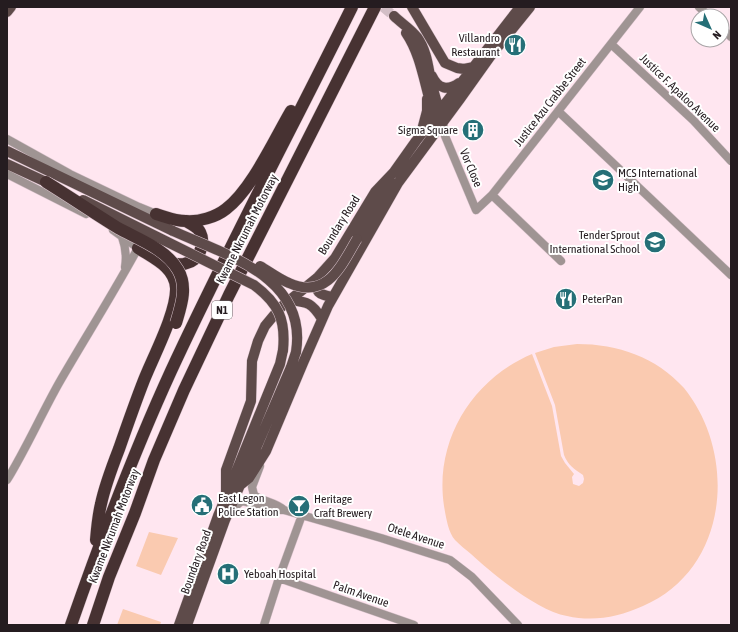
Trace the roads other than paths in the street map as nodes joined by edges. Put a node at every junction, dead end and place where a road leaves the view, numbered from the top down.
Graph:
1 (11, 7) edge
2 (348, 7) edge
3 (352, 7) edge
4 (376, 7) edge
5 (412, 7) edge
6 (520, 7) edge
7 (530, 7) edge
8 (640, 7) edge
9 (7, 12) edge
10 (394, 16) tunnel mouth
11 (402, 24) junction
12 (610, 44) junction
13 (474, 67) junction
14 (430, 71) junction
15 (463, 81) junction
16 (427, 93) junction
17 (558, 111) junction
18 (437, 113) junction
19 (442, 129) junction
20 (421, 134) junction
21 (7, 139) edge
22 (7, 151) edge
23 (731, 161) edge
24 (7, 164) edge
25 (394, 172) junction
26 (7, 174) edge
27 (46, 182) junction
28 (492, 195) junction
29 (476, 210) joint
30 (156, 214) joint
31 (186, 222) junction
32 (122, 238) junction
33 (138, 248) junction
34 (152, 256) junction
35 (561, 261) dead end
36 (248, 264) junction
37 (123, 275) junction
38 (731, 275) edge
39 (317, 278) junction
40 (333, 297) junction
41 (290, 300) junction
42 (322, 320) junction
43 (122, 439) junction
44 (266, 451) junction
45 (7, 480) edge
46 (239, 486) junction
47 (226, 496) junction
48 (284, 510) junction
49 (302, 515) junction
50 (225, 520) junction
51 (93, 564) junction
52 (279, 578) junction
53 (515, 624) edge
54 (71, 625) edge
55 (93, 625) edge
56 (179, 625) edge
57 (187, 625) edge
58 (264, 625) edge
59 (414, 625) edge

1 - 9 main road
2 - 31 highway
3 - 51 highway, Kwame Nkrumah Motorway / N1
4 - 55 highway, Kwame Nkrumah Motorway / N1
5 - 13 main road
6 - 13 main road, Boundary Road
7 - 19 main road, Boundary Road
8 - 12 street, Justice Azu Crabbe Street
10 - 11 main road
11 - 14 main road
11 - 16 main road
12 - 17 street, Justice Azu Crabbe Street
12 - 23 street, Justice F. Apaloo Avenue
13 - 15 main road, Boundary Road
14 - 15 main road
14 - 18 main road
15 - 18 main road, Boundary Road
16 - 18 main road
16 - 20 main road
17 - 28 street, Justice Azu Crabbe Street
17 - 38 street
18 - 19 main road
18 - 20 main road, Boundary Road
19 - 29 street, Vor Close
19 - 40 main road, Boundary Road
20 - 25 main road, Boundary Road
21 - 30 street
22 - 36 main road, bridge
24 - 27 main road, Boundary Road
25 - 36 main road, bridge
25 - 39 main road, Boundary Road
26 - 32 street
27 - 43 highway, bridge
27 - 47 main road, Boundary Road, bridge
28 - 29 street, Justice Azu Crabbe Street
28 - 35 street
30 - 31 highway
31 - 34 highway
32 - 33 street
32 - 37 street
33 - 34 highway
33 - 37 street
34 - 43 highway
36 - 46 main road, Boundary Road, bridge
37 - 45 street
39 - 40 main road
39 - 41 main road, Boundary Road
40 - 42 main road, Boundary Road
41 - 42 main road
41 - 47 main road, Boundary Road
42 - 44 main road, Boundary Road
43 - 51 highway
44 - 46 main road, Boundary Road
44 - 48 street, Otele Avenue
46 - 50 main road, Boundary Road
47 - 56 main road, Boundary Road
48 - 49 street, Otele Avenue
48 - 50 street, Otele Avenue
49 - 52 street
49 - 53 street, Otele Avenue
50 - 57 main road, Boundary Road
51 - 54 highway, Kwame Nkrumah Motorway / N1
52 - 58 street
52 - 59 street, Palm Avenue

